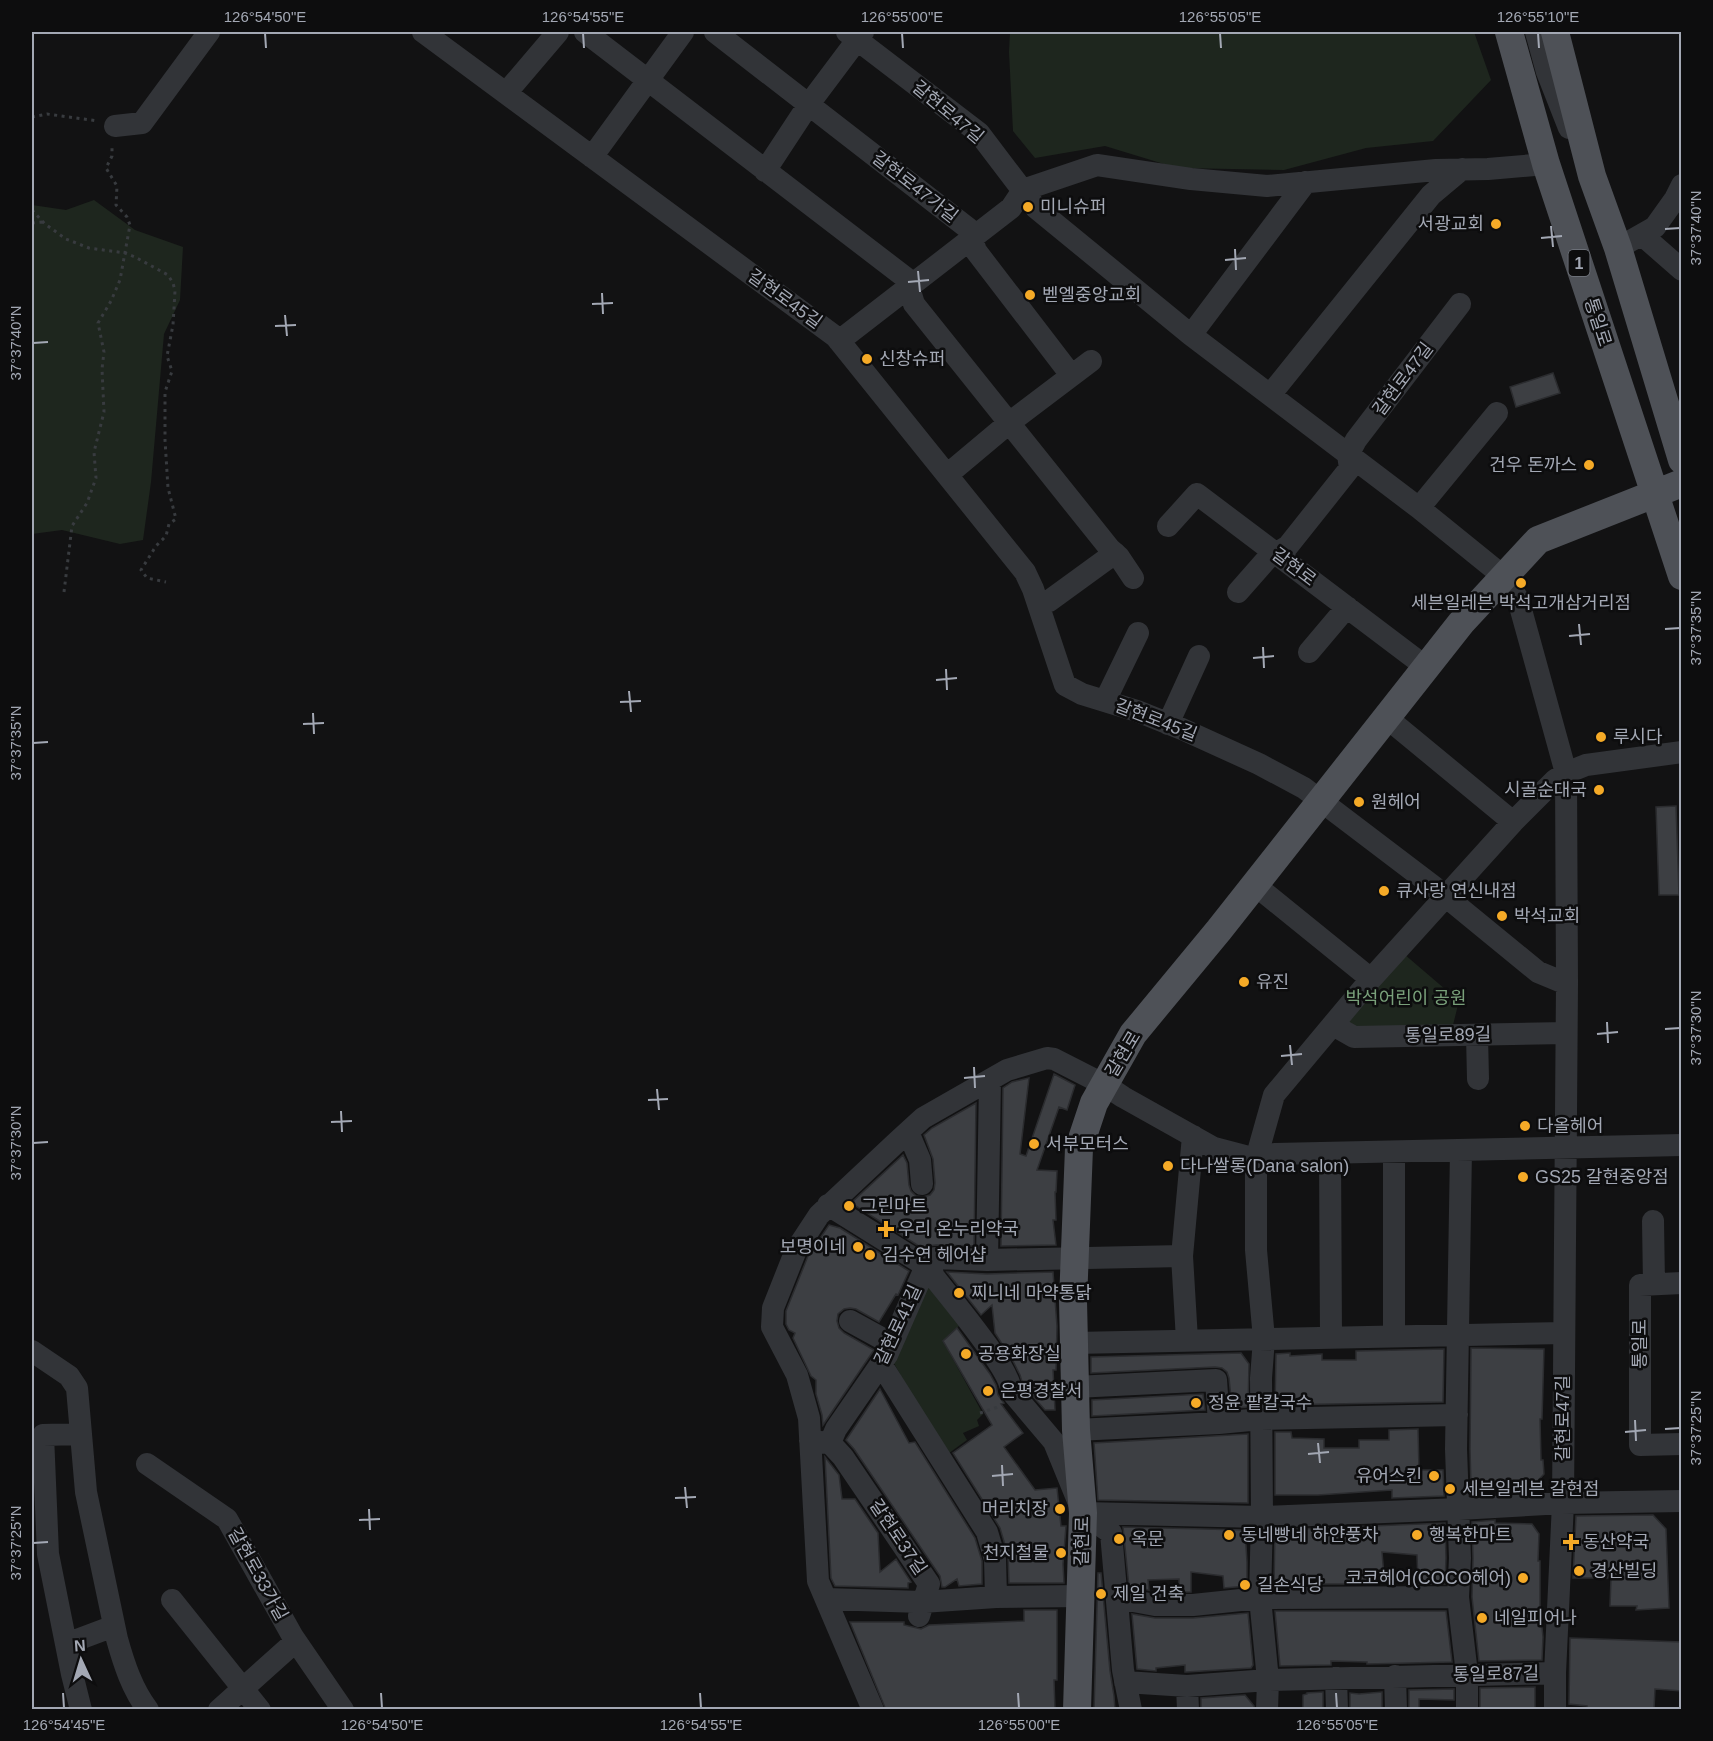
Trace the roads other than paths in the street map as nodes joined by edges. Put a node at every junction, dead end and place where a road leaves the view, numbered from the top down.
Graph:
1 (209, 32) edge
2 (423, 32) edge
3 (558, 32) edge
4 (585, 32) edge
5 (683, 32) edge
6 (715, 32) edge
7 (1509, 32) edge
8 (1536, 32) edge
9 (1555, 32) edge
10 (856, 34) edge
11 (648, 80) junction
12 (506, 93) junction
13 (809, 104) junction
14 (116, 126) road end
15 (592, 157) junction
16 (1546, 164) junction
17 (1462, 170) junction
18 (765, 171) junction
19 (1592, 176) junction
20 (1306, 182) junction
21 (1682, 185) edge
22 (1023, 190) junction
23 (972, 238) junction
24 (1630, 241) junction
25 (1682, 270) edge
26 (909, 288) junction
27 (1460, 304) dead end
28 (1191, 335) junction
29 (839, 341) junction
30 (1091, 361) dead end
31 (1071, 375) junction
32 (1270, 395) junction
33 (1497, 414) dead end
34 (1675, 414) edge
35 (1010, 423) junction
36 (1348, 455) junction
37 (1682, 460) edge
38 (947, 475) junction
39 (1682, 483) edge
40 (1654, 493) junction
41 (1419, 508) junction
42 (1168, 526) dead end
43 (1115, 553) junction
44 (1276, 554) junction
45 (1503, 576) junction
46 (1682, 576) edge
47 (1133, 578) dead end
48 (1238, 592) dead end
49 (1038, 603) junction
50 (1347, 607) junction
51 (1138, 633) dead end
52 (1309, 652) dead end
53 (1199, 656) dead end
54 (1426, 667) junction
55 (1105, 701) junction
56 (1387, 718) junction
57 (1168, 724) junction
58 (1682, 752) edge
59 (1566, 773) junction
60 (1322, 801) junction
61 (1513, 822) junction
62 (1255, 885) junction
63 (1446, 897) junction
64 (1371, 980) junction
65 (1567, 984) junction
66 (1333, 1025) junction
67 (1566, 1033) junction
68 (1477, 1035) junction
69 (1478, 1078) dead end
70 (990, 1080) junction
71 (1101, 1083) junction
72 (903, 1136) junction
73 (1193, 1136) junction
74 (1682, 1145) edge
75 (1565, 1149) junction
76 (1461, 1150) junction
77 (1394, 1152) junction
78 (1330, 1153) junction
79 (1256, 1160) junction
80 (922, 1184) dead end
81 (830, 1203) junction
82 (1653, 1221) dead end
83 (1182, 1256) junction
84 (1075, 1258) junction
85 (987, 1260) junction
86 (928, 1268) junction
87 (1682, 1283) edge
88 (1654, 1284) junction
89 (850, 1321) dead end
90 (1564, 1333) junction
91 (1394, 1335) junction
92 (1458, 1335) junction
93 (1331, 1337) junction
94 (1264, 1338) junction
95 (1187, 1340) junction
96 (1074, 1343) junction
97 (892, 1344) junction
98 (32, 1351) edge
99 (881, 1364) junction
100 (1075, 1387) junction
101 (1456, 1416) junction
102 (1262, 1419) junction
103 (1219, 1424) junction
104 (80, 1434) junction
105 (1065, 1436) junction
106 (820, 1442) junction
107 (1682, 1444) edge
108 (147, 1464) dead end
109 (1682, 1501) edge
110 (1563, 1503) junction
111 (1460, 1509) junction
112 (1083, 1513) junction
113 (1262, 1517) junction
114 (1081, 1596) junction
115 (1458, 1596) junction
116 (996, 1597) junction
117 (1117, 1598) junction
118 (1260, 1598) junction
119 (826, 1599) junction
120 (172, 1600) dead end
121 (920, 1610) junction
122 (114, 1626) junction
123 (296, 1641) junction
124 (66, 1644) junction
125 (1555, 1673) junction
126 (1467, 1674) junction
127 (1395, 1676) junction
128 (1336, 1678) junction
129 (1268, 1680) junction
130 (1125, 1682) junction
131 (1187, 1686) junction
132 (243, 1688) junction
133 (81, 1710) edge
134 (148, 1710) edge
135 (219, 1710) edge
136 (260, 1710) edge
137 (343, 1710) edge
138 (873, 1710) edge
139 (1077, 1710) edge
140 (1131, 1710) edge
141 (1188, 1710) edge
142 (1267, 1710) edge
143 (1337, 1710) edge
144 (1396, 1710) edge
145 (1467, 1710) edge
146 (1555, 1710) edge

1 - 14 street
2 - 12 street, 갈현로45길
3 - 12 street
4 - 11 street
5 - 11 street
6 - 13 street, 갈현로47가길
7 - 16 main road, 통일로 / 1
8 - 19 street
9 - 19 main road
10 - 13 street
10 - 22 street, 갈현로47길
11 - 15 street
11 - 18 street
12 - 15 street, 갈현로45길
13 - 18 street
13 - 23 street, 갈현로47가길
15 - 29 street, 갈현로45길
16 - 17 street
16 - 40 main road, 통일로 / 1
17 - 20 street
17 - 32 street
18 - 26 street
19 - 24 main road
20 - 22 street
20 - 28 street
21 - 24 street
22 - 23 street
22 - 28 street, 갈현로47길
23 - 26 street
23 - 31 street, 갈현로47가길
24 - 25 street
24 - 34 main road
26 - 29 street
26 - 35 street
27 - 36 street, 갈현로47길
28 - 32 street, 갈현로47길
29 - 38 street, 갈현로45길
30 - 31 street
31 - 35 street
32 - 36 street, 갈현로47길
33 - 41 street
34 - 37 main road
35 - 38 street
35 - 43 street
36 - 41 street, 갈현로47길
36 - 44 street
38 - 49 street, 갈현로45길
39 - 40 main road, 갈현로
40 - 45 main road, 갈현로
40 - 46 main road, 통일로 / 1
41 - 45 street, 갈현로47길
42 - 44 street, 갈현로
43 - 47 street
43 - 49 street
44 - 48 street
44 - 50 street, 갈현로
45 - 54 main road, 갈현로
45 - 59 street
49 - 55 street, 갈현로45길
50 - 52 street
50 - 54 street, 갈현로
51 - 55 street
53 - 57 street
54 - 56 main road, 갈현로
55 - 57 street, 갈현로45길
56 - 60 main road, 갈현로
56 - 61 street
57 - 60 street, 갈현로45길
58 - 59 street
59 - 61 street
59 - 65 street
60 - 62 main road, 갈현로
60 - 63 street
61 - 63 street
62 - 64 street
62 - 71 main road, 갈현로
63 - 64 street
63 - 65 street
64 - 66 street
65 - 67 street
66 - 68 street, 통일로89길
66 - 79 street
67 - 68 street, 통일로89길
67 - 75 street
68 - 69 street
70 - 71 street
70 - 72 street
70 - 85 street
71 - 73 street
71 - 84 main road, 갈현로
72 - 80 street
72 - 81 street
73 - 79 street
73 - 83 street
74 - 75 street
75 - 76 street
75 - 90 street
76 - 77 street
76 - 92 street
77 - 78 street
77 - 91 street
78 - 79 street
78 - 93 street
79 - 94 street
81 - 86 street, 갈현로41길
81 - 106 street
82 - 88 street
83 - 84 street
83 - 95 street
84 - 85 street
84 - 96 main road, 갈현로
85 - 86 street
86 - 97 street, 갈현로41길
86 - 105 street, 갈현로41길
87 - 88 street
88 - 107 street, 통일로
89 - 97 street
90 - 92 street
90 - 110 street, 갈현로47길
91 - 92 street
91 - 93 street
92 - 101 street
93 - 94 street
94 - 95 street
94 - 102 street
95 - 96 street
96 - 100 main road, 갈현로
97 - 99 street, 갈현로41길
98 - 104 street
99 - 106 street, 갈현로41길
99 - 116 street
100 - 103 street
100 - 105 main road, 갈현로
101 - 102 street
101 - 111 street
102 - 103 street
102 - 113 street
103 - 105 street
104 - 122 street
104 - 124 street
105 - 112 main road, 갈현로
106 - 119 street
106 - 121 street, 갈현로37길
108 - 123 street, 갈현로33가길
109 - 110 street
110 - 111 street
110 - 125 street, 통일로87길
111 - 113 street
111 - 115 street
112 - 113 street
112 - 114 main road, 갈현로
112 - 117 street
113 - 118 street
114 - 116 street
114 - 139 main road, 갈현로
115 - 118 street
115 - 126 street
116 - 121 street
117 - 118 street
117 - 130 street
118 - 129 street
119 - 121 street, 갈현로37길
119 - 138 street
120 - 132 street
122 - 124 street
122 - 134 street
123 - 132 street
123 - 137 street, 갈현로33가길
124 - 133 street
125 - 126 street, 통일로87길
125 - 146 street
126 - 127 street, 통일로87길
126 - 145 street
127 - 128 street, 통일로87길
127 - 144 street
128 - 129 street, 통일로87길
128 - 143 street
129 - 131 street, 통일로87길
129 - 142 street
130 - 131 street, 통일로87길
130 - 140 street
131 - 141 street
132 - 135 street
132 - 136 street

